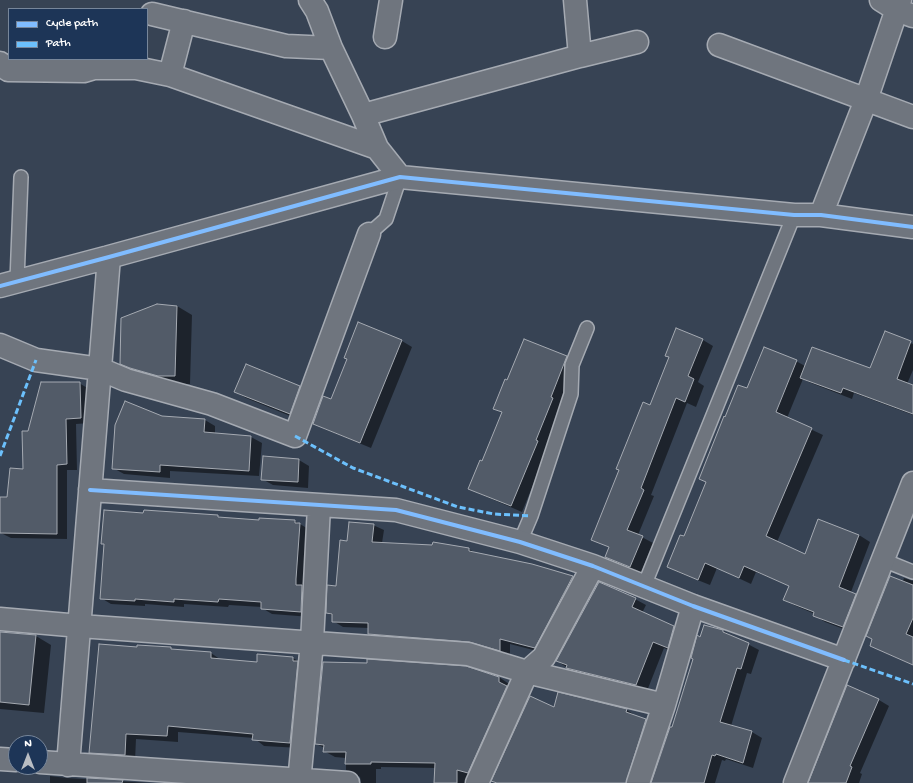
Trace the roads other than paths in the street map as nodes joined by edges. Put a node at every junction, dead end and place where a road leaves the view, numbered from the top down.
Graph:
1 (310, 0) edge
2 (391, 0) edge
3 (575, 0) edge
4 (898, 6) edge
5 (152, 14) dead end
6 (184, 21) junction
7 (385, 37) dead end
8 (637, 42) dead end
9 (719, 45) dead end
10 (331, 48) junction
11 (580, 56) junction
12 (0, 63) edge
13 (170, 75) junction
14 (866, 100) junction
15 (363, 115) junction
16 (913, 117) edge
17 (377, 148) junction
18 (400, 176) junction
19 (21, 177) dead end
20 (794, 215) junction
21 (821, 215) junction
22 (913, 227) edge
23 (369, 234) joint
24 (109, 258) junction
25 (9, 283) edge
26 (587, 328) dead end
27 (0, 346) edge
28 (100, 369) junction
29 (913, 483) edge
30 (90, 490) junction
31 (319, 506) junction
32 (520, 542) junction
33 (883, 560) junction
34 (593, 566) junction
35 (913, 572) edge
36 (644, 586) junction
37 (693, 606) junction
38 (0, 618) edge
39 (80, 626) junction
40 (312, 642) junction
41 (844, 660) junction
42 (527, 672) junction
43 (664, 705) junction
44 (48, 763) edge
45 (68, 765) junction
46 (300, 781) edge
47 (348, 783) edge
48 (477, 783) edge
49 (638, 783) edge
50 (795, 783) edge

1 - 10 street
2 - 7 street
3 - 11 street
4 - 14 street
5 - 6 street
6 - 10 street
6 - 13 street
8 - 11 street
9 - 14 street
10 - 15 street
11 - 15 street
12 - 13 street
13 - 17 street
14 - 16 street
14 - 21 street
15 - 17 street
17 - 18 street
18 - 20 street
18 - 23 lane
18 - 24 street
19 - 25 lane
20 - 21 street
20 - 36 lane
21 - 22 street
23 - 28 street
24 - 25 street
24 - 28 street
26 - 32 lane
27 - 28 street
28 - 30 street
29 - 33 street
30 - 31 street
30 - 39 street
31 - 32 street
31 - 40 street
32 - 34 street
33 - 35 lane
33 - 41 street
34 - 36 street
34 - 42 street
36 - 37 street
37 - 41 street
37 - 43 street
38 - 39 street
39 - 40 street
39 - 45 street
40 - 42 street
40 - 46 street
41 - 50 street
42 - 43 street
42 - 48 street
43 - 49 street
44 - 45 street
45 - 46 street
46 - 47 street

